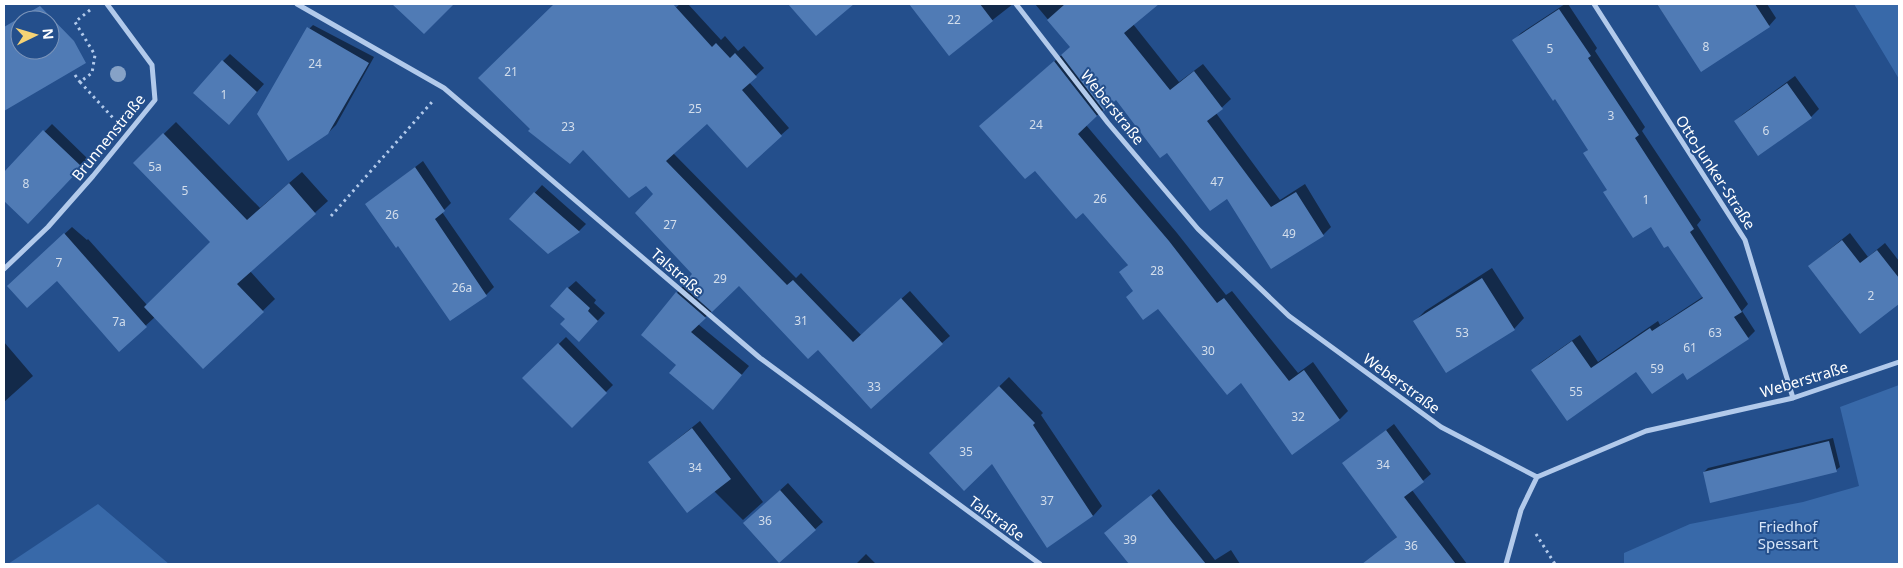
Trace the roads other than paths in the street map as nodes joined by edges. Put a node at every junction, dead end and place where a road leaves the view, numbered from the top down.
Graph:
1 (108, 4) edge
2 (297, 4) edge
3 (1016, 4) edge
4 (1594, 4) edge
5 (4, 269) edge
6 (1899, 362) edge
7 (1793, 398) junction
8 (1537, 477) junction
9 (1040, 564) edge
10 (1506, 564) edge

1 - 5 street, Brunnenstraße
2 - 9 street, Talstraße
3 - 8 street, Weberstraße
4 - 7 street, Otto-Junker-Straße
6 - 7 street, Weberstraße
7 - 8 street, Weberstraße
8 - 10 street

